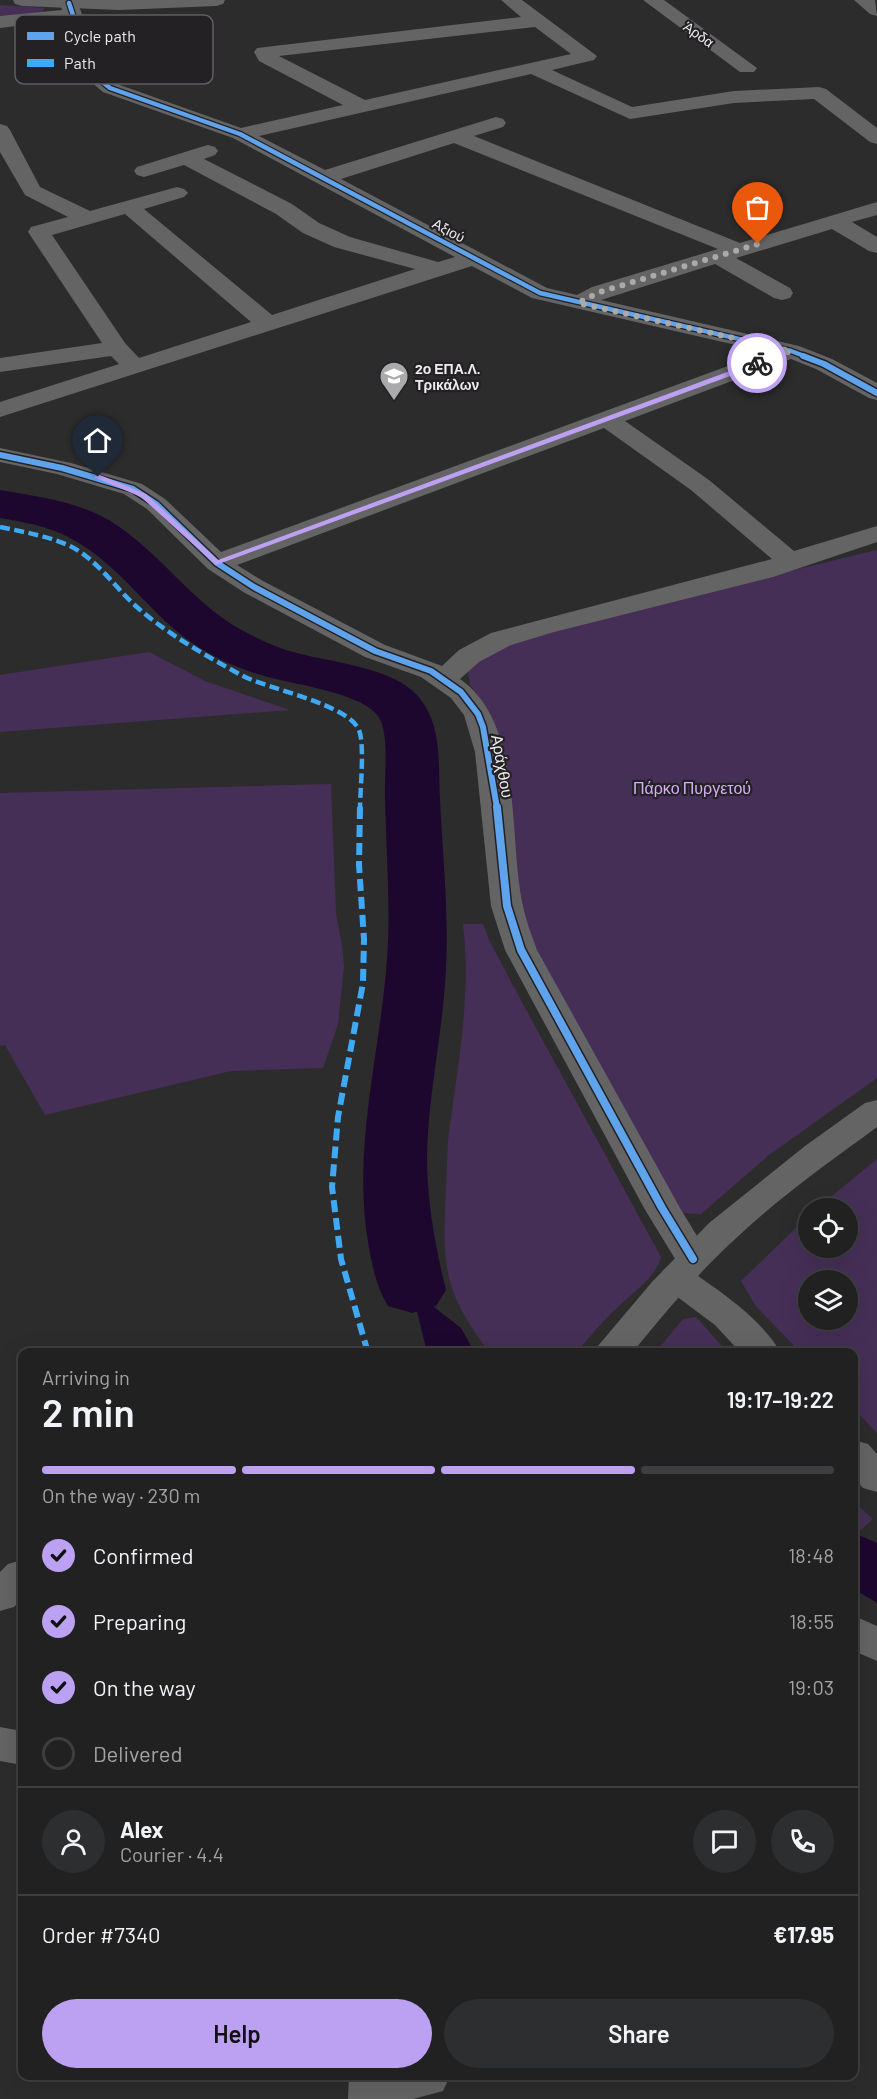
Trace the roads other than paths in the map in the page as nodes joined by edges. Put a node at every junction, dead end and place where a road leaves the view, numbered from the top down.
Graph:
1 (22, 0) edge
2 (34, 0) edge
3 (216, 0) edge
4 (510, 0) edge
5 (651, 0) edge
6 (863, 0) edge
7 (71, 8) junction
8 (877, 10) edge
9 (36, 15) edge
10 (73, 15) edge
11 (15, 19) edge
12 (536, 21) junction
13 (0, 22) edge
14 (533, 68) junction
15 (747, 68) dead end
16 (104, 84) edge
17 (363, 107) junction
18 (496, 123) dead end
19 (0, 129) edge
20 (455, 136) junction
21 (245, 137) junction
22 (877, 138) edge
23 (186, 158) junction
24 (322, 178) junction
25 (129, 207) junction
26 (877, 208) edge
27 (87, 218) junction
28 (834, 221) junction
29 (877, 246) edge
30 (729, 254) junction
31 (473, 258) junction
32 (438, 269) junction
33 (782, 293) dead end
34 (578, 303) junction
35 (268, 324) junction
36 (117, 348) junction
37 (791, 351) junction
38 (0, 365) edge
39 (134, 367) junction
40 (877, 393) edge
41 (0, 410) edge
42 (607, 418) junction
43 (0, 455) edge
44 (877, 534) edge
45 (790, 561) junction
46 (216, 563) junction
47 (444, 679) junction
48 (877, 1111) edge
49 (685, 1269) junction
50 (615, 1348) edge
51 (757, 1348) edge
52 (858, 1458) edge
53 (877, 1478) edge
54 (18, 1579) edge
55 (0, 1596) edge
56 (858, 1634) edge
57 (877, 1645) edge
58 (0, 1744) edge
59 (18, 1747) edge
60 (407, 2080) edge
61 (373, 2087) edge

1 - 2 street
2 - 7 street
3 - 7 street
4 - 12 street
5 - 15 street, Άρδα
6 - 8 street
7 - 9 street
7 - 10 street, Αξιού
11 - 13 street
12 - 14 street
12 - 17 street
14 - 17 street
14 - 22 street
16 - 21 street, Αξιού
17 - 21 street
18 - 20 street
19 - 27 street
20 - 24 street
20 - 30 street
21 - 23 street
21 - 24 street, Αξιού
23 - 25 street
23 - 32 street
24 - 31 street, Αξιού
25 - 27 street
25 - 35 street
26 - 28 street
27 - 36 street
28 - 29 street
28 - 30 street
30 - 33 street
30 - 34 street
31 - 32 street
31 - 34 street, Αξιού
32 - 35 street
34 - 37 street, Αξιού
35 - 39 street
36 - 38 street
36 - 39 street
37 - 40 street, Αξιού
37 - 42 street
39 - 41 street
42 - 45 street
42 - 46 street
43 - 46 street, Αράχθου
44 - 45 street
45 - 47 street
46 - 47 street, Αράχθου
47 - 49 street, Αράχθου
48 - 49 street
49 - 50 street
49 - 51 street
52 - 53 street
54 - 55 street
56 - 57 street
58 - 59 street
60 - 61 street

